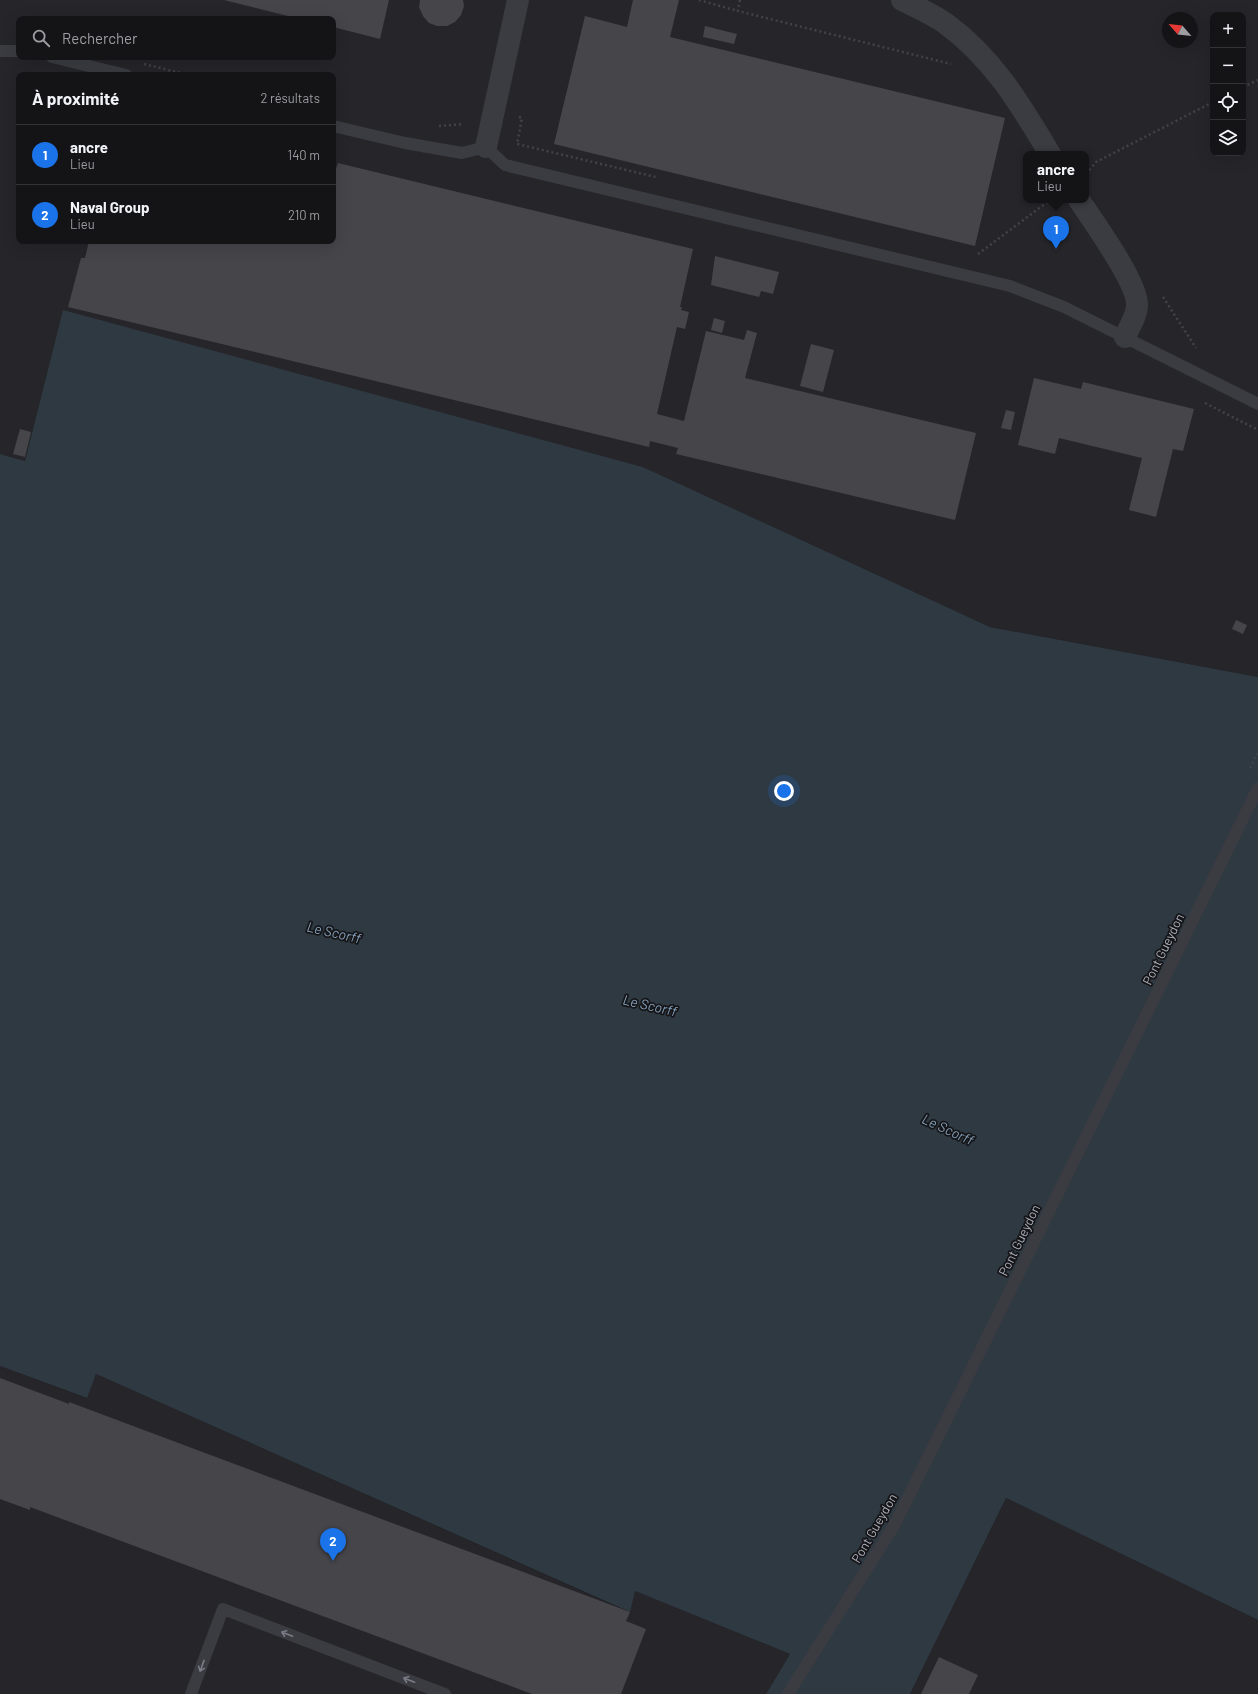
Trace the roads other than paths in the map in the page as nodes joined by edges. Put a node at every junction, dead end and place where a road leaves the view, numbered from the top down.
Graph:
1 (518, 0) edge
2 (902, 0) edge
3 (0, 51) edge
4 (16, 51) edge
5 (64, 60) edge
6 (114, 72) edge
7 (336, 127) edge
8 (486, 147) junction
9 (1048, 151) edge
10 (1081, 203) edge
11 (1124, 336) junction
12 (1258, 404) edge
13 (1258, 788) edge
14 (192, 1694) edge
15 (446, 1694) edge
16 (788, 1694) edge

1 - 8 street
2 - 9 street
3 - 4 lane
5 - 6 lane
7 - 8 lane
8 - 11 lane
10 - 11 street
11 - 12 lane
13 - 16 lane, Pont Gueydon
15 -> 14 lane

